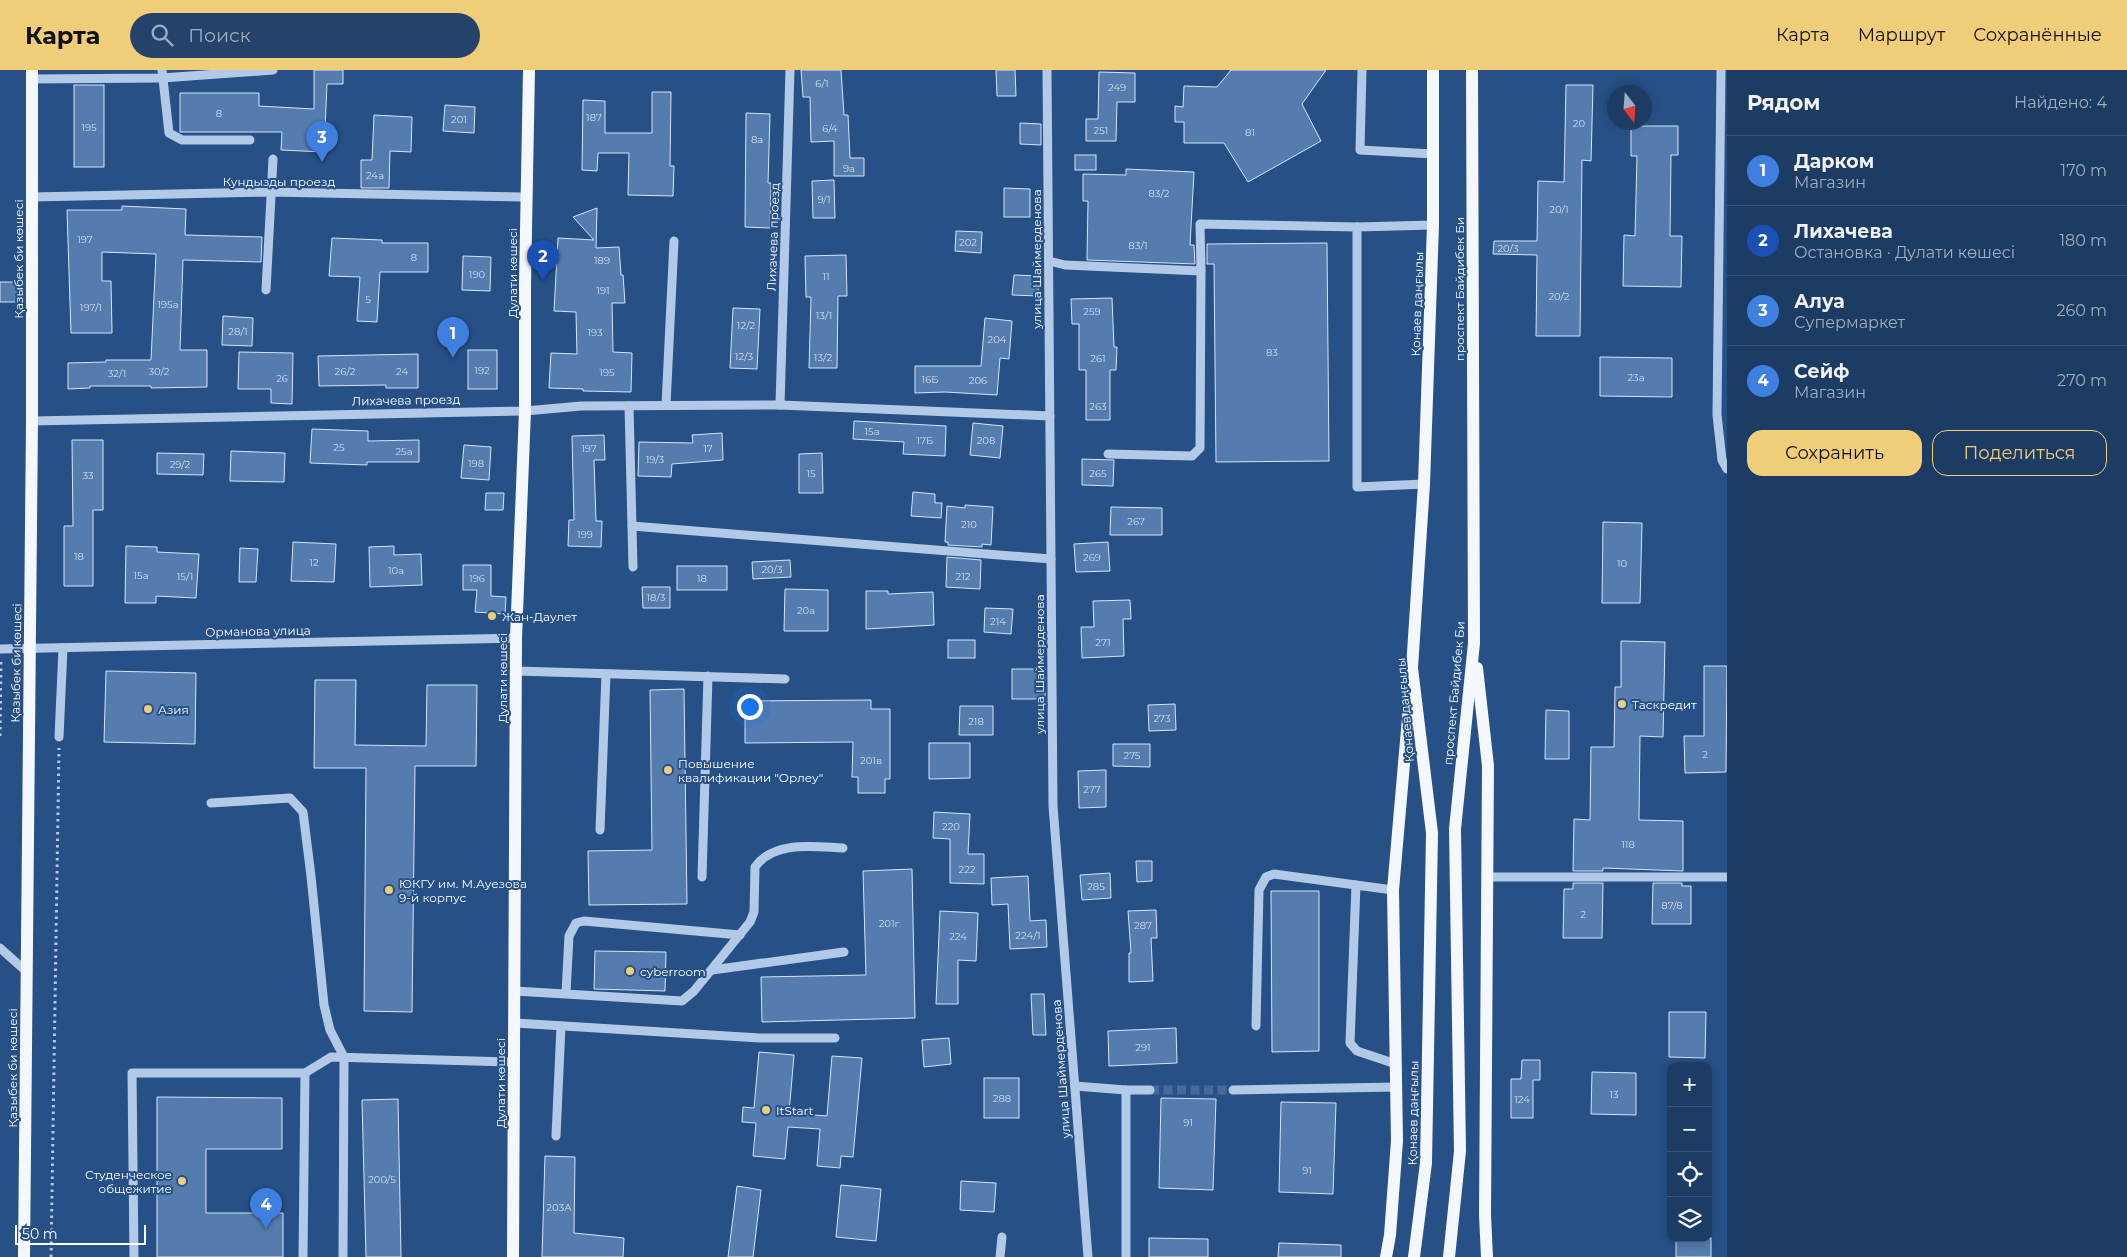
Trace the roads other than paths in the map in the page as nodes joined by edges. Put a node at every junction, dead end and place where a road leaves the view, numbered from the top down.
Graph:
1 (273, 70) edge
2 (529, 70) edge
3 (790, 70) edge
4 (1047, 70) edge
5 (1362, 70) edge
6 (1433, 70) edge
7 (1472, 70) edge
8 (1721, 70) edge
9 (162, 74) edge
10 (32, 75) edge
11 (250, 140) dead end
12 (1433, 154) junction
13 (273, 159) dead end
14 (271, 192) junction
15 (32, 197) junction
16 (526, 197) junction
17 (1434, 225) junction
18 (1357, 227) junction
19 (674, 241) dead end
20 (1049, 261) junction
21 (1201, 271) junction
22 (266, 290) dead end
23 (780, 405) junction
24 (629, 406) junction
25 (666, 406) junction
26 (525, 411) junction
27 (1050, 416) junction
28 (32, 421) junction
29 (1108, 454) dead end
30 (1727, 469) edge
31 (1424, 484) junction
32 (632, 526) junction
33 (1051, 559) junction
34 (633, 567) dead end
35 (516, 638) junction
36 (1474, 643) junction
37 (62, 648) junction
38 (1, 649) edge
39 (30, 650) junction
40 (1412, 668) junction
41 (516, 672) junction
42 (606, 674) junction
43 (708, 676) junction
44 (785, 678) dead end
45 (59, 737) road end
46 (211, 803) dead end
47 (600, 830) dead end
48 (843, 848) dead end
49 (702, 877) dead end
50 (1488, 877) junction
51 (1727, 877) edge
52 (1356, 884) junction
53 (1393, 890) junction
54 (740, 935) junction
55 (0, 948) edge
56 (844, 952) dead end
57 (712, 970) junction
58 (27, 972) junction
59 (515, 991) junction
60 (566, 993) junction
61 (514, 1023) junction
62 (561, 1026) junction
63 (1256, 1026) dead end
64 (835, 1038) dead end
65 (344, 1057) junction
66 (514, 1062) junction
67 (1396, 1064) junction
68 (305, 1073) junction
69 (1076, 1086) junction
70 (1397, 1087) junction
71 (1126, 1090) junction
72 (1150, 1090) tunnel mouth
73 (1233, 1090) tunnel mouth
74 (556, 1136) dead end
75 (1002, 1237) dead end
76 (24, 1257) edge
77 (134, 1257) edge
78 (303, 1257) edge
79 (344, 1257) edge
80 (514, 1257) edge
81 (1000, 1257) edge
82 (1088, 1257) edge
83 (1126, 1257) edge
84 (1386, 1257) edge
85 (1414, 1257) edge
86 (1449, 1257) edge
87 (1487, 1257) edge

1 - 9 street
2 - 16 main road, Дулати көшесі
3 - 23 street, Лихачева проезд
4 - 20 street, улица Шаймерденова
5 - 12 street
6 - 12 main road, Қонаев даңғылы
7 - 36 main road, проспект Байдибек Би
8 - 30 street
9 - 10 street
9 - 11 street
10 - 15 main road, Қазыбек би көшесі
12 - 17 main road, Қонаев даңғылы
13 - 14 street
14 - 15 street, Кундызды проезд
14 - 16 street, Кундызды проезд
14 - 22 street
15 - 28 main road, Қазыбек би көшесі
16 - 26 main road, Дулати көшесі
17 - 18 street
17 - 31 main road, Қонаев даңғылы
18 - 21 street
18 - 31 street
19 - 25 street
20 - 21 street
20 - 27 street, улица Шаймерденова
21 - 29 street
23 - 25 street, Лихачева проезд
23 - 27 street, Лихачева проезд
24 - 25 street, Лихачева проезд
24 - 26 street, Лихачева проезд
24 - 32 street
26 - 28 street, Лихачева проезд
26 - 35 main road, Дулати көшесі
27 - 33 street, улица Шаймерденова
28 - 39 main road, Қазыбек би көшесі
31 - 40 main road, Қонаев даңғылы
32 - 33 street
32 - 34 street
33 - 69 street, улица Шаймерденова
35 - 37 street, Орманова улица
35 - 41 main road, Дулати көшесі
36 - 50 main road
36 - 86 main road, проспект Байдибек Би
37 - 39 street, Орманова улица
37 - 45 street
38 - 39 street, Орманова улица
39 - 58 main road, Қазыбек би көшесі
40 - 53 main road
40 - 85 main road, Қонаев даңғылы
41 - 42 street
41 - 59 main road, Дулати көшесі
42 - 43 street
42 - 47 street
43 - 44 street
43 - 49 street
46 - 65 street
48 - 54 street
50 - 51 street
50 - 87 main road
52 - 53 street
52 - 63 street
52 - 67 street
53 - 67 main road
54 - 57 street
54 - 60 street
55 - 58 street
56 - 57 street
57 - 60 street
58 - 76 main road, Қазыбек би көшесі
59 - 60 street
59 - 61 main road, Дулати көшесі
61 - 62 street
61 - 66 main road, Дулати көшесі
62 - 64 street
62 - 74 street
65 - 66 street
65 - 68 street
65 - 79 street
66 - 80 main road, Дулати көшесі
67 - 70 main road
68 - 77 street
68 - 78 street
69 - 71 street
69 - 82 street, улица Шаймерденова
70 - 73 street
70 - 84 main road
71 - 72 street
71 - 83 street
75 - 81 street

